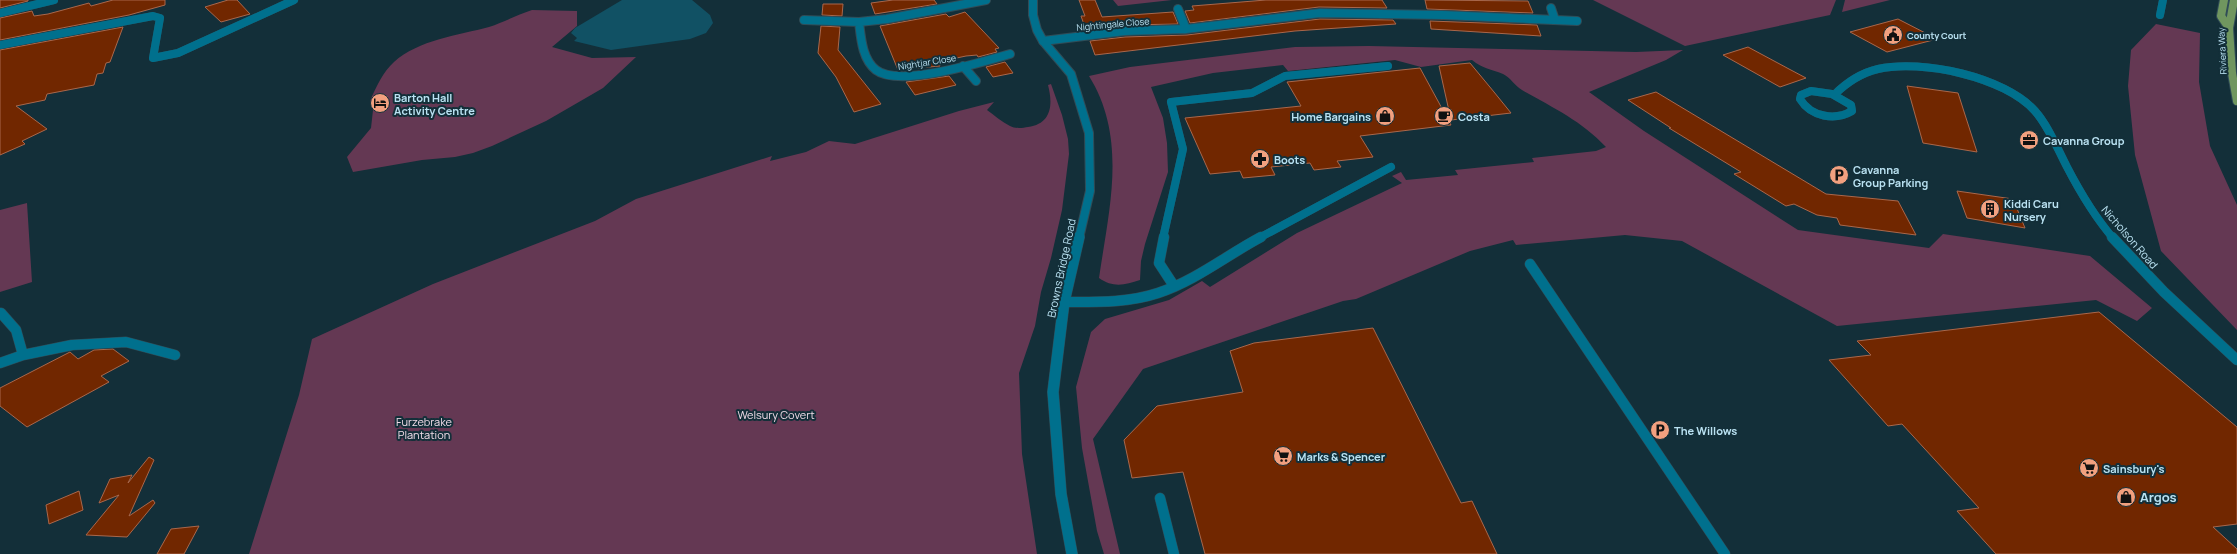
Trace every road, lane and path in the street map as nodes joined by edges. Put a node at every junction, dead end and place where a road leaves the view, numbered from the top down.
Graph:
1 (54, 0) edge
2 (294, 0) edge
3 (986, 0) edge
4 (1033, 0) edge
5 (2163, 0) edge
6 (2224, 0) edge
7 (2234, 0) edge
8 (1551, 8) dead end
9 (1178, 10) dead end
10 (0, 13) edge
11 (2160, 15) dead end
12 (804, 20) dead end
13 (1555, 20) junction
14 (1577, 21) dead end
15 (859, 22) junction
16 (2229, 28) junction
17 (1186, 29) junction
18 (1043, 41) junction
19 (0, 45) edge
20 (1010, 54) dead end
21 (963, 66) junction
22 (1388, 66) dead end
23 (976, 81) dead end
24 (1834, 95) junction
25 (2237, 101) edge
26 (1391, 168) dead end
27 (1530, 264) dead end
28 (1174, 286) junction
29 (1064, 302) junction
30 (1, 313) edge
31 (175, 354) dead end
32 (23, 355) junction
33 (2237, 360) edge
34 (0, 363) edge
35 (1160, 498) dead end
36 (1072, 554) edge
37 (1174, 554) edge
38 (1726, 554) edge

1 - 10 lane
2 - 19 lane
3 - 15 street
4 - 18 street, Browns Bridge Road
5 - 11 lane
6 - 16 main road
7 - 16 main road, Riviera Way
8 - 13 street
9 - 17 street
12 - 15 street
13 - 14 street, Nightingale Close
13 - 17 street, Nightingale Close
15 - 21 street, Nightjar Close
16 - 25 main road, Riviera Way
17 - 18 street, Nightingale Close
18 - 29 street, Browns Bridge Road
20 - 21 street, Nightjar Close
21 - 23 street, Nightjar Close
22 - 28 lane
24 - 24 lane
24 - 33 lane, Nicholson Road
26 - 28 lane
27 - 38 lane
28 - 29 lane
29 - 36 street, Browns Bridge Road
30 - 32 lane
31 - 32 lane
32 - 34 lane
35 - 37 lane

